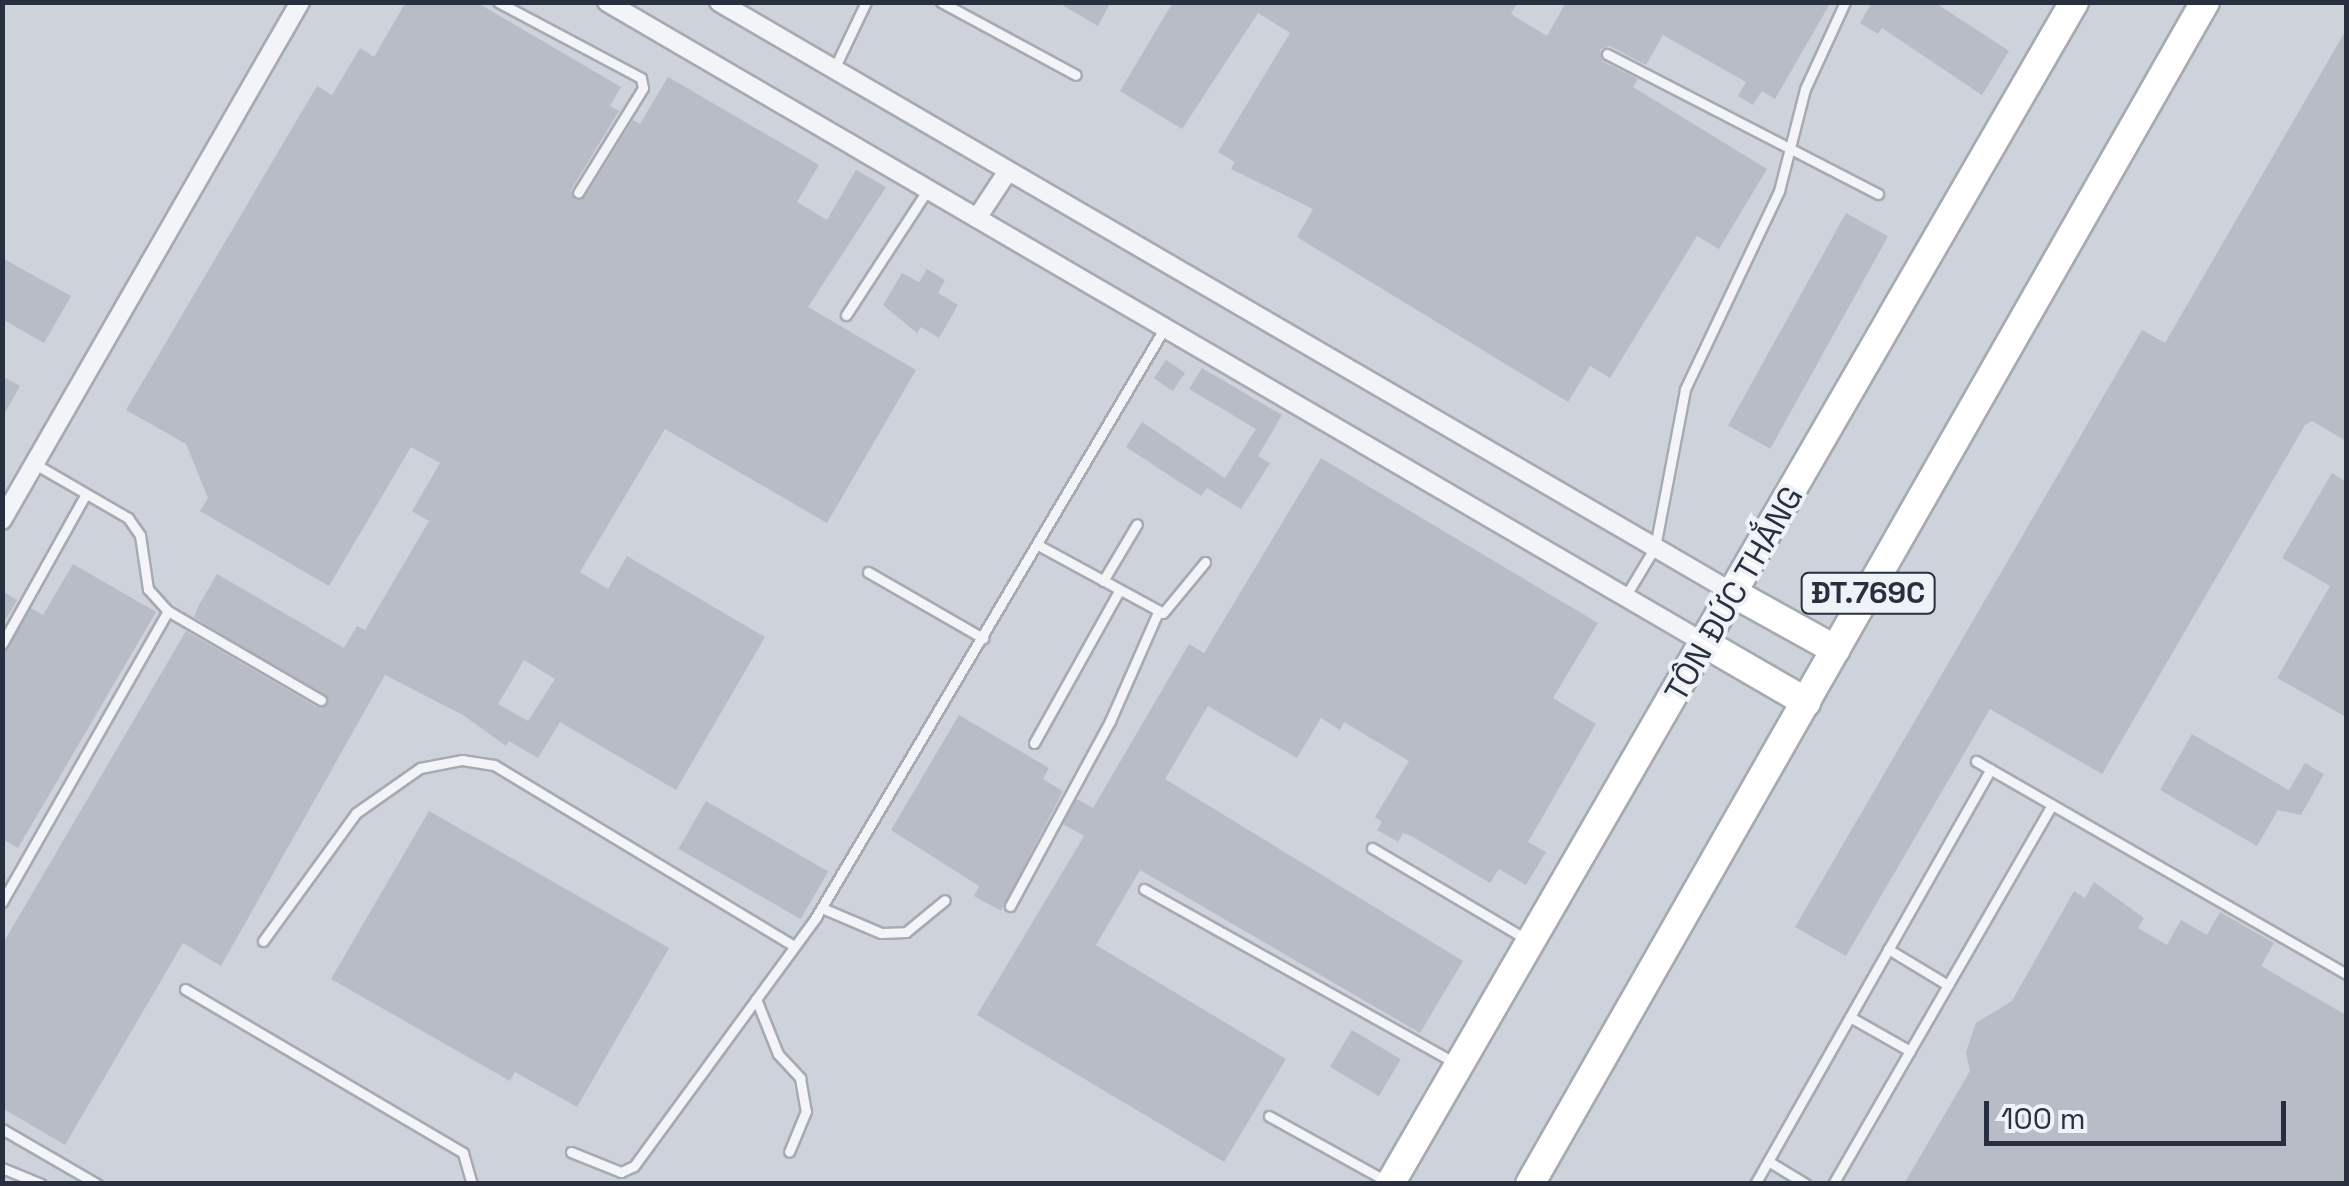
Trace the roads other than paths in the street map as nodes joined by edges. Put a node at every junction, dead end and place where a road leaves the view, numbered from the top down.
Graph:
1 (300, 2) edge
2 (498, 2) edge
3 (607, 2) edge
4 (719, 2) edge
5 (866, 2) edge
6 (941, 2) edge
7 (1846, 2) edge
8 (2074, 2) edge
9 (2205, 2) edge
10 (1606, 54) dead end
11 (834, 69) junction
12 (1076, 75) dead end
13 (1793, 152) junction
14 (1008, 170) junction
15 (928, 189) junction
16 (578, 194) dead end
17 (1878, 194) dead end
18 (977, 218) junction
19 (846, 315) dead end
20 (1164, 327) junction
21 (35, 464) junction
22 (86, 494) junction
23 (2, 520) edge
24 (1137, 524) dead end
25 (1038, 545) junction
26 (1655, 547) junction
27 (1205, 562) dead end
28 (868, 572) dead end
29 (1103, 581) junction
30 (1119, 590) junction
31 (1735, 594) junction
32 (1625, 597) junction
33 (168, 611) junction
34 (1158, 612) junction
35 (984, 638) junction
36 (2, 644) edge
37 (1706, 644) junction
38 (1836, 650) junction
39 (321, 700) dead end
40 (1806, 702) junction
41 (1034, 743) dead end
42 (1976, 761) dead end
43 (1991, 769) junction
44 (2052, 804) junction
45 (1372, 848) dead end
46 (1144, 890) dead end
47 (945, 900) dead end
48 (2, 902) edge
49 (1010, 906) dead end
50 (822, 908) junction
51 (263, 941) dead end
52 (1532, 943) junction
53 (794, 946) junction
54 (1888, 949) junction
55 (2346, 974) edge
56 (1948, 984) junction
57 (185, 989) dead end
58 (756, 999) junction
59 (1850, 1017) junction
60 (1910, 1051) junction
61 (1459, 1065) junction
62 (1269, 1116) dead end
63 (2, 1129) edge
64 (572, 1152) dead end
65 (789, 1152) dead end
66 (1768, 1161) junction
67 (2, 1168) edge
68 (1390, 1183) edge
69 (41, 1184) edge
70 (97, 1184) edge
71 (472, 1184) edge
72 (1530, 1184) edge
73 (1755, 1184) edge
74 (1806, 1184) edge
75 (1833, 1184) edge

1 - 21 street
2 - 16 lane
3 - 15 street
4 - 11 street
5 - 11 lane
6 - 12 lane
7 - 13 lane
8 - 31 main road, TÔN ĐỨC THẮNG / ĐT.769C
9 - 38 main road, ĐT.769C
10 - 13 lane
11 - 14 street
13 - 17 lane
13 - 26 lane
14 - 18 street
14 - 26 street
15 - 18 street
15 - 19 lane
18 - 20 street
20 - 25 lane
20 - 32 street
21 - 22 lane
21 - 23 street
22 - 33 lane
22 - 36 lane
24 - 29 lane
25 - 29 lane
25 - 35 lane
26 - 31 street
26 - 32 lane
27 - 34 lane
28 - 35 lane
29 - 30 lane
30 - 34 lane
30 - 41 lane
31 - 37 main road, TÔN ĐỨC THẮNG / ĐT.769C
31 - 38 main road
32 - 37 street
33 - 39 lane
33 - 48 lane
34 - 49 lane
35 - 50 lane
37 - 40 main road
37 - 52 main road, TÔN ĐỨC THẮNG / ĐT.769C
38 - 40 main road, ĐT.769C
40 - 72 main road, ĐT.769C
42 - 43 lane
43 - 44 lane
43 - 54 lane
44 - 55 lane
44 - 56 lane
45 - 52 lane
46 - 61 lane
47 - 50 lane
50 - 53 lane
51 - 53 lane
52 - 61 main road, TÔN ĐỨC THẮNG / ĐT.769C
53 - 58 lane
54 - 56 lane
54 - 59 lane
56 - 60 lane
57 - 71 lane
58 - 64 lane
58 - 65 lane
59 - 60 lane
59 - 66 lane
60 - 75 lane
61 - 68 main road, TÔN ĐỨC THẮNG / ĐT.769C
62 - 68 lane
63 - 70 lane
66 - 73 lane
66 - 74 lane
67 - 69 lane

